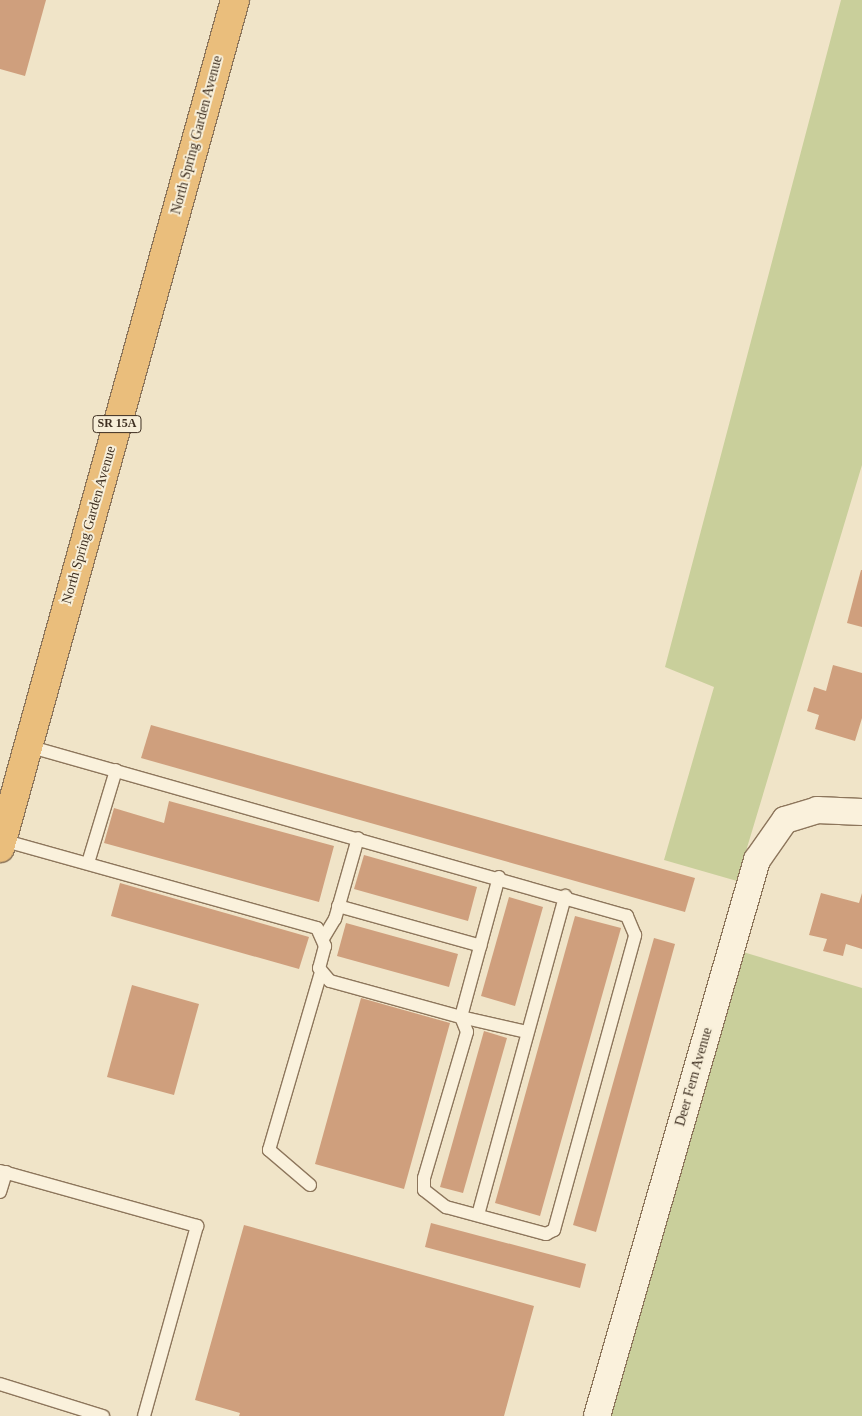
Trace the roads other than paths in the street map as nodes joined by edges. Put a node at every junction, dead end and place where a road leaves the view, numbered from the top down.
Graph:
1 (235, 0) edge
2 (28, 746) junction
3 (116, 770) junction
4 (862, 812) edge
5 (3, 830) edge
6 (358, 838) junction
7 (88, 863) junction
8 (500, 878) junction
9 (564, 896) junction
10 (338, 906) junction
11 (324, 936) junction
12 (481, 946) junction
13 (321, 972) junction
14 (461, 1017) junction
15 (528, 1032) junction
16 (3, 1171) edge
17 (310, 1185) dead end
18 (0, 1192) edge
19 (478, 1216) junction
20 (0, 1384) edge
21 (103, 1416) edge
22 (144, 1416) edge
23 (597, 1416) edge

1 - 2 highway, North Spring Garden Avenue / SR 15A
2 - 3 lane
2 - 5 highway, North Spring Garden Avenue / SR 15A
3 - 6 lane
3 - 7 lane
4 - 23 street, Deer Fern Avenue
5 - 7 lane
6 - 8 lane
6 - 10 lane
7 - 11 lane
8 - 9 lane
8 - 12 lane
9 - 15 lane
9 - 19 lane
10 - 11 lane
10 - 12 lane
11 - 13 lane
12 - 14 lane
13 - 14 lane
13 - 17 lane
14 - 15 lane
14 - 19 lane
15 - 19 lane
16 - 18 lane
16 - 22 lane
20 - 21 lane

